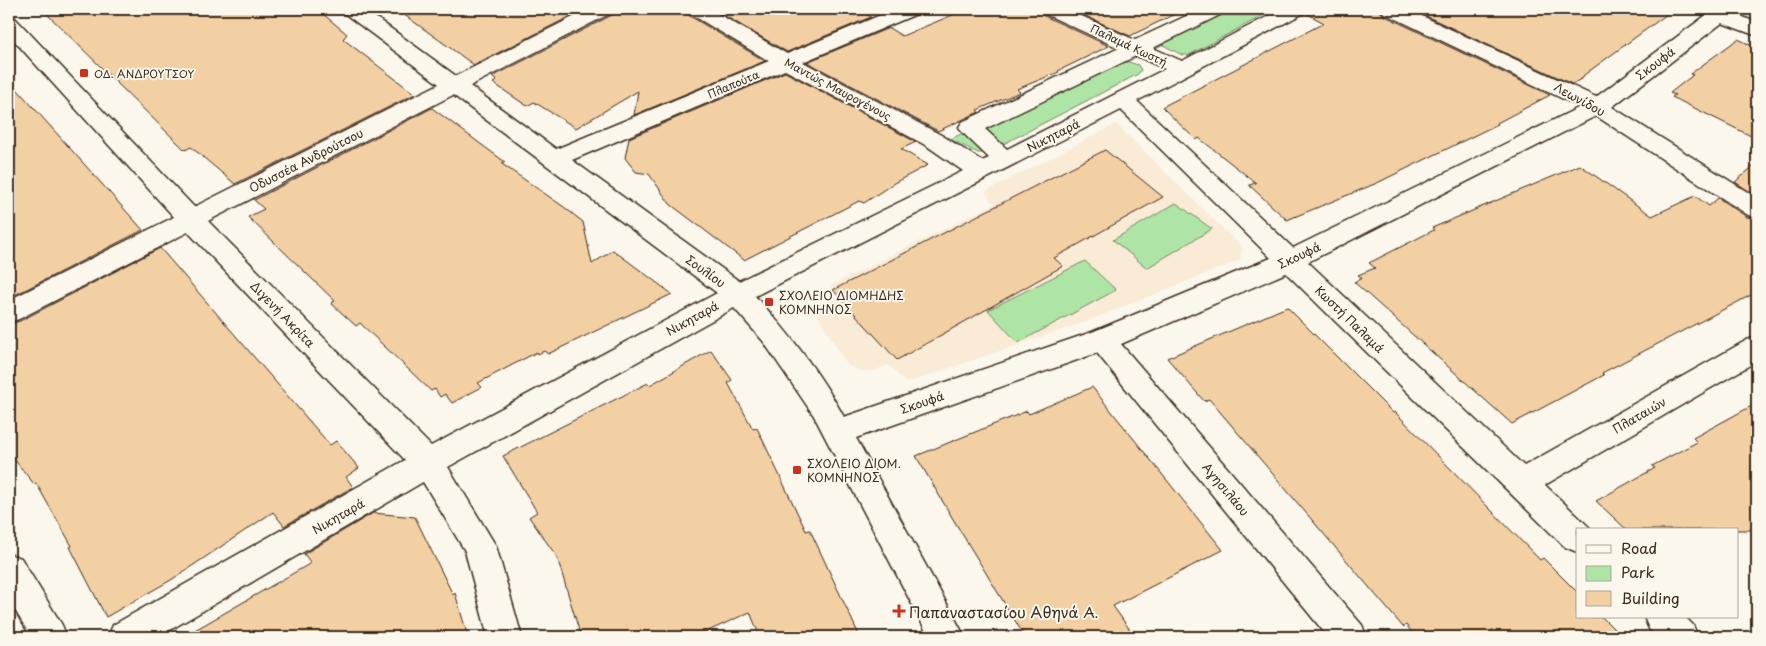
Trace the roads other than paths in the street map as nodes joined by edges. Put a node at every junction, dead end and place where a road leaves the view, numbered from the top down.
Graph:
1 (351, 9) edge
2 (604, 9) edge
3 (696, 9) edge
4 (912, 9) edge
5 (1050, 9) edge
6 (1217, 9) edge
7 (1391, 9) edge
8 (1718, 10) edge
9 (1285, 11) edge
10 (9, 23) edge
11 (1182, 26) junction
12 (1757, 30) edge
13 (1136, 49) junction
14 (1220, 49) junction
15 (786, 62) junction
16 (1182, 69) junction
17 (454, 84) junction
18 (1097, 95) junction
19 (1598, 107) junction
20 (1055, 110) junction
21 (553, 159) junction
22 (1004, 159) junction
23 (980, 171) junction
24 (1757, 209) edge
25 (190, 218) junction
26 (1289, 261) junction
27 (737, 294) junction
28 (9, 312) edge
29 (1102, 340) junction
30 (1757, 348) edge
31 (836, 432) junction
32 (428, 463) junction
33 (1521, 483) junction
34 (1576, 536) edge
35 (9, 569) edge
36 (1662, 618) edge
37 (50, 637) edge
38 (125, 637) edge
39 (506, 637) edge
40 (948, 637) edge
41 (1350, 637) edge
42 (1681, 637) edge

1 - 17 street, Σουλίου
2 - 17 street, Οδυσσέα Ανδρούτσου
3 - 15 street, Μαντώς Μαυρογένους
4 - 15 street, Πλαπούτα
5 - 13 street, Παλαμά Κωστή
6 - 11 street, Νικηταρά
7 - 19 street, Λεωνίδου
8 - 12 street
8 - 19 street, Σκουφά
9 - 14 street, Νικηταρά
10 - 25 street, Διγενή Ακρίτα
11 - 13 street, Νικηταρά
11 - 14 street
13 - 16 street, Παλαμά Κωστή
13 - 18 street, Νικηταρά
14 - 16 street, Νικηταρά
15 - 21 street, Πλαπούτα
15 - 23 street, Μαντώς Μαυρογένους
16 - 18 street, Νικηταρά
17 - 21 street, Σουλίου
17 - 25 street, Οδυσσέα Ανδρούτσου
18 - 20 street, Νικηταρά
18 - 20 street, Νικηταρά
18 - 26 street, Κωστή Παλαμά
19 - 24 street, Λεωνίδου
19 - 26 street, Σκουφά
20 - 22 street, Νικηταρά
20 - 22 street, Νικηταρά
21 - 27 street, Σουλίου
22 - 23 street, Νικηταρά
23 - 27 street, Νικηταρά
25 - 28 street, Οδυσσέα Ανδρούτσου
25 - 32 street, Διγενή Ακρίτα
26 - 29 street, Σκουφά
26 - 33 street, Κωστή Παλαμά
27 - 31 street, Σουλίου
27 - 32 street, Νικηταρά
29 - 31 street, Σκουφά
29 - 41 street, Αγησιλάου
30 - 33 street, Πλαταιών
31 - 40 street, Σουλίου
32 - 38 street, Νικηταρά
32 - 39 street, Διγενή Ακρίτα
33 - 34 street, Κωστή Παλαμά
35 - 37 street
36 - 42 street

